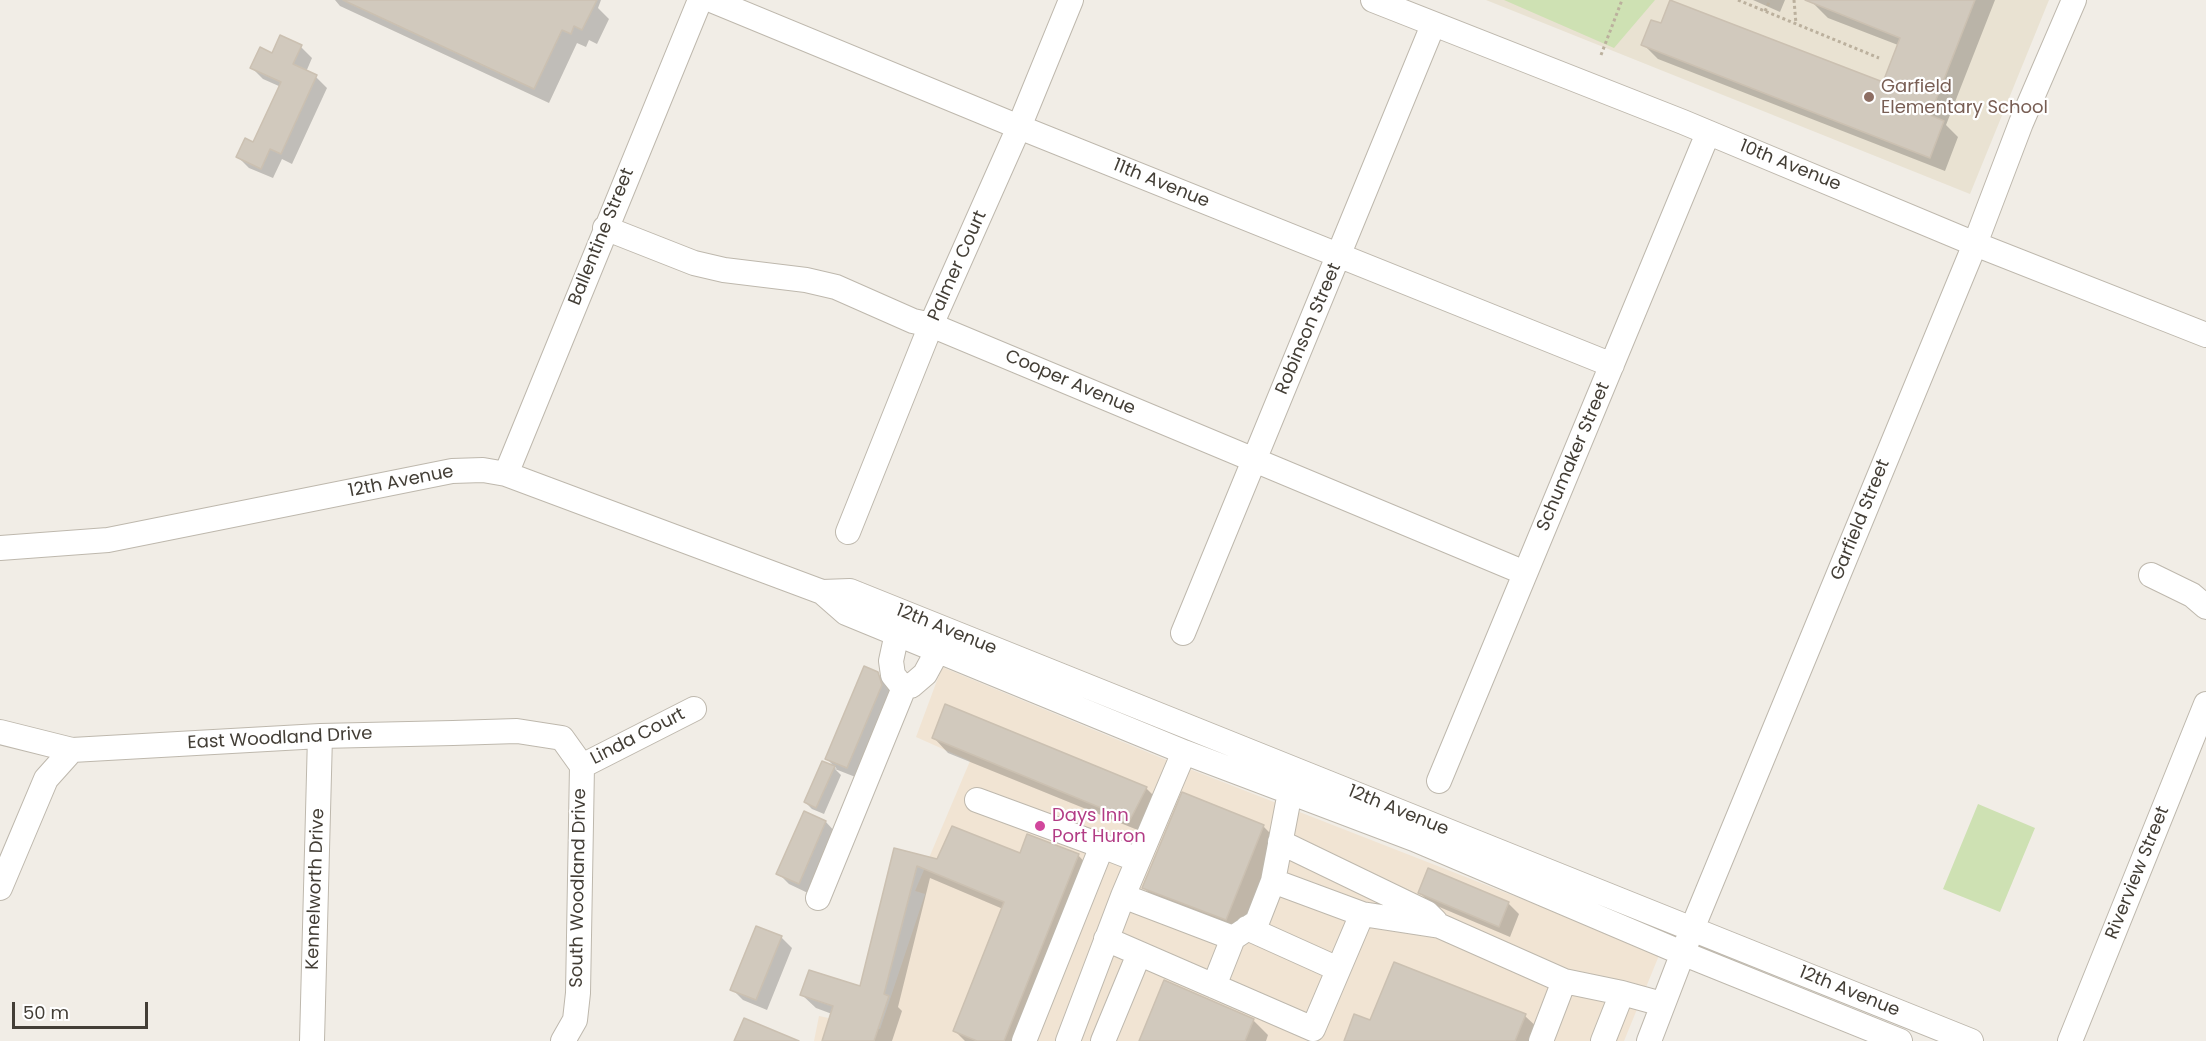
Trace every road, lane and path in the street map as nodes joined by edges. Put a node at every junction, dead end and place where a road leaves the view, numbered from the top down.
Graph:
1 (700, 0) edge
2 (711, 0) edge
3 (1071, 0) edge
4 (1373, 0) edge
5 (1622, 0) edge
6 (1738, 0) edge
7 (1770, 0) edge
8 (1794, 0) edge
9 (2074, 0) edge
10 (1766, 11) junction
11 (1796, 24) junction
12 (1433, 25) junction
13 (1601, 55) dead end
14 (1879, 58) dead end
15 (1019, 127) junction
16 (1708, 133) junction
17 (605, 228) junction
18 (1975, 244) junction
19 (1340, 256) junction
20 (931, 325) junction
21 (2206, 335) edge
22 (1612, 365) junction
23 (1254, 460) junction
24 (506, 474) junction
25 (848, 532) dead end
26 (0, 548) edge
27 (1525, 573) junction
28 (2151, 575) dead end
29 (822, 592) junction
30 (2206, 607) edge
31 (897, 633) junction
32 (1183, 633) dead end
33 (938, 650) junction
34 (905, 686) junction
35 (2206, 704) edge
36 (694, 709) dead end
37 (0, 732) edge
38 (320, 736) junction
39 (562, 738) joint
40 (72, 750) junction
41 (1184, 752) junction
42 (582, 766) junction
43 (1440, 781) dead end
44 (1290, 792) junction
45 (977, 800) dead end
46 (1280, 842) junction
47 (1102, 846) junction
48 (1138, 860) junction
49 (1273, 881) junction
50 (0, 888) edge
51 (1123, 896) junction
52 (818, 898) dead end
53 (1362, 914) junction
54 (1440, 926) junction
55 (1692, 929) junction
56 (1240, 933) junction
57 (1106, 939) junction
58 (1682, 953) junction
59 (1139, 954) junction
60 (1338, 969) junction
61 (1564, 981) junction
62 (1214, 986) junction
63 (1622, 993) junction
64 (1662, 1004) junction
65 (312, 1041) edge
66 (562, 1041) edge
67 (1024, 1041) edge
68 (1068, 1041) edge
69 (1103, 1041) edge
70 (1541, 1041) edge
71 (1604, 1041) edge
72 (1649, 1041) edge
73 (1900, 1041) edge
74 (1971, 1041) edge
75 (2070, 1041) edge

1 - 17 street, Ballentine Street
2 - 15 street, 11th Avenue
3 - 15 street, Palmer Court
4 - 12 street, 10th Avenue
5 - 13 path
6 - 10 path
7 - 10 path
8 - 11 path
9 - 18 street, Garfield Street
10 - 11 path
11 - 14 path
12 - 16 street, 10th Avenue
12 - 19 street, Robinson Street
15 - 19 street, 11th Avenue
15 - 20 street, Palmer Court
16 - 18 street, 10th Avenue
16 - 22 street, Schumaker Street
17 - 20 street, Cooper Avenue
17 - 24 street, Ballentine Street
18 - 21 street, 10th Avenue
18 - 55 street, Garfield Street
19 - 22 street, 11th Avenue
19 - 23 street, Robinson Street
20 - 23 street, Cooper Avenue
20 - 25 street, Palmer Court
22 - 27 street, Schumaker Street
23 - 27 street, Cooper Avenue
23 - 32 street, Robinson Street
24 - 26 street, 12th Avenue
24 - 29 street, 12th Avenue
27 - 43 street, Schumaker Street
28 - 30 street
29 - 31 street, 12th Avenue
29 - 55 street, 12th Avenue
31 - 33 street, 12th Avenue
31 - 34 street
33 - 34 street
33 - 41 street, 12th Avenue
34 - 52 street
35 - 75 street, Riverview Street
36 - 42 street, Linda Court
37 - 40 street, East Woodland Drive
38 - 39 street, East Woodland Drive
38 - 40 street, East Woodland Drive
38 - 65 street, Kennelworth Drive
39 - 42 street, South Woodland Drive
40 - 50 street
41 - 44 street, 12th Avenue
41 - 48 street
42 - 66 street, South Woodland Drive
44 - 46 street
44 - 58 street, 12th Avenue
45 - 47 street
46 - 49 street
46 - 54 street
47 - 48 street
47 - 67 street
48 - 51 street
49 - 53 street
49 - 56 street
51 - 56 street
51 - 57 street
53 - 54 street
53 - 60 street
54 - 61 street
55 - 58 street, Garfield Street
55 - 74 street, 12th Avenue
56 - 60 street
56 - 62 street
57 - 59 street
57 - 68 street
58 - 64 street, Garfield Street
58 - 73 street, 12th Avenue
59 - 62 street
59 - 69 street
60 - 62 street
61 - 63 street
61 - 70 street
63 - 64 street
63 - 71 street
64 - 72 street, Garfield Street

